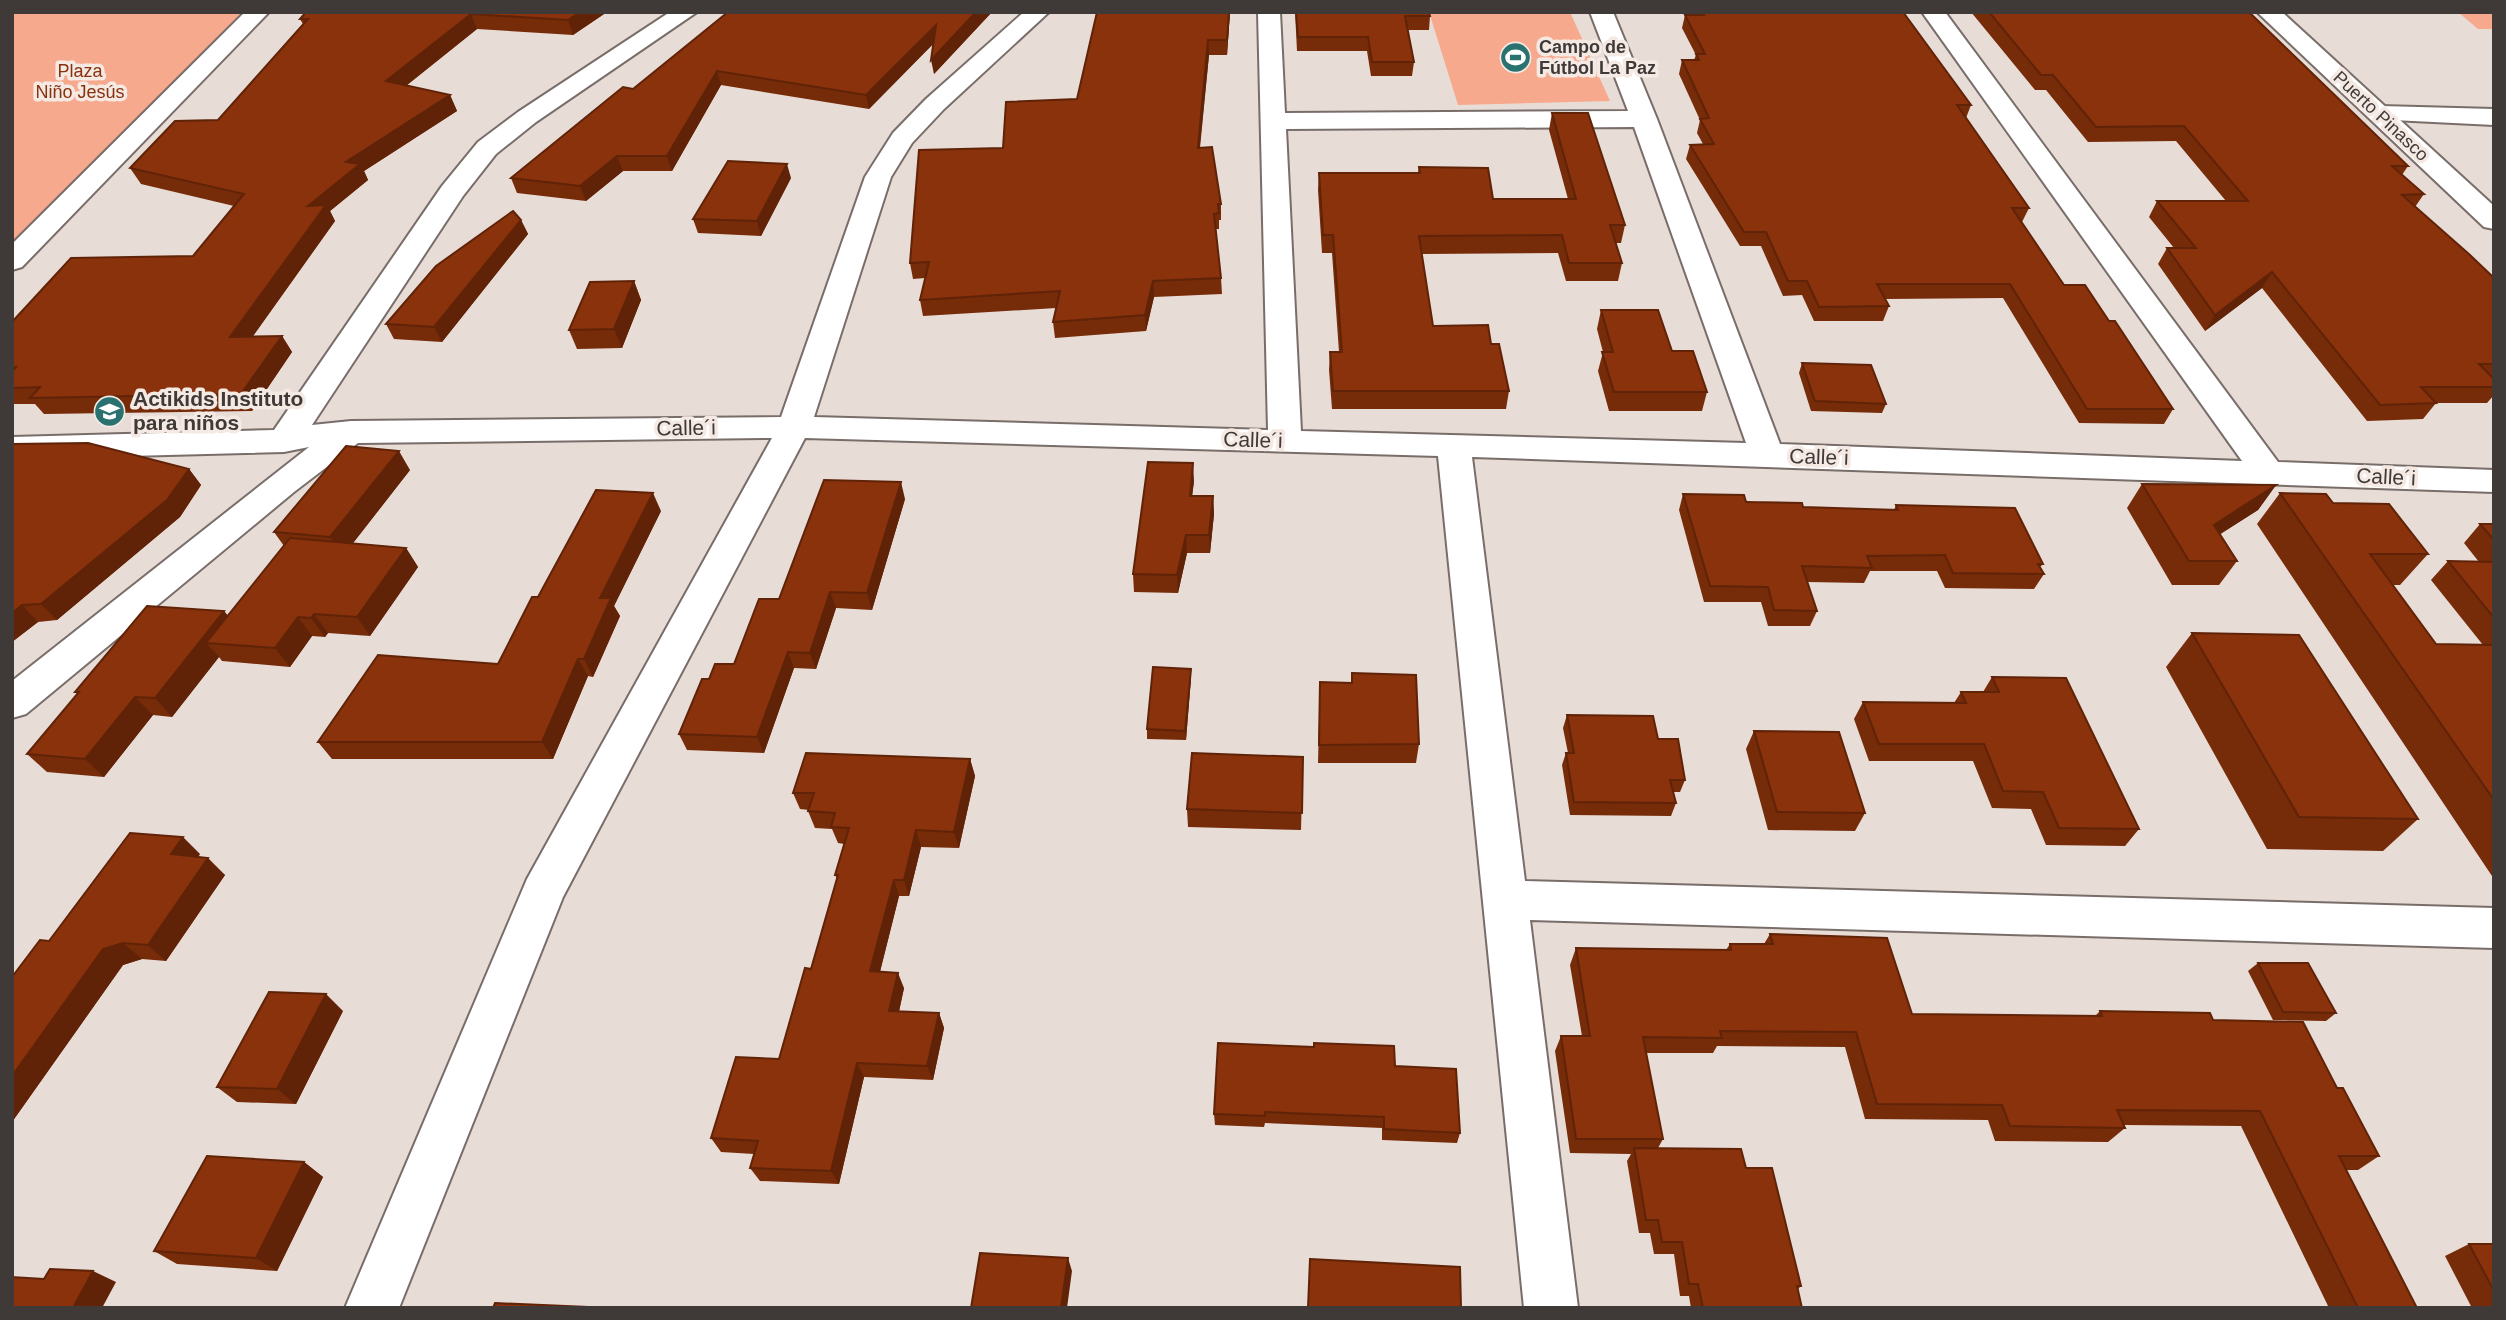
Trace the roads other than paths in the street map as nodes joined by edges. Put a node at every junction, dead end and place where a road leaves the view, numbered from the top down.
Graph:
1 (258, 12) edge
2 (686, 12) edge
3 (1038, 12) edge
4 (1269, 12) edge
5 (1601, 12) edge
6 (1933, 12) edge
7 (2268, 12) edge
8 (2381, 114) junction
9 (2494, 117) edge
10 (1644, 119) junction
11 (1273, 121) junction
12 (2494, 221) edge
13 (12, 261) edge
14 (794, 427) junction
15 (351, 432) junction
16 (284, 441) junction
17 (1286, 441) junction
18 (1454, 446) junction
19 (12, 448) edge
20 (1767, 455) junction
21 (2267, 471) junction
22 (2494, 481) edge
23 (12, 703) edge
24 (1504, 900) junction
25 (2494, 928) edge
26 (372, 1308) edge
27 (1551, 1308) edge

1 - 13 street
2 - 16 street
3 - 14 street
4 - 11 street
5 - 10 street
6 - 21 street
7 - 8 street, Puerto Pinasco
8 - 9 street
8 - 12 street, Puerto Pinasco
10 - 11 street
10 - 20 street
11 - 17 street
14 - 15 street, Calle´i
14 - 17 street, Calle´i
14 - 26 street
15 - 16 street, Calle´i
15 - 23 street
16 - 19 street, Calle´i
17 - 18 street, Calle´i
18 - 20 street, Calle´i
18 - 24 street
20 - 21 street, Calle´i
21 - 22 street, Calle´i
24 - 25 street
24 - 27 street

